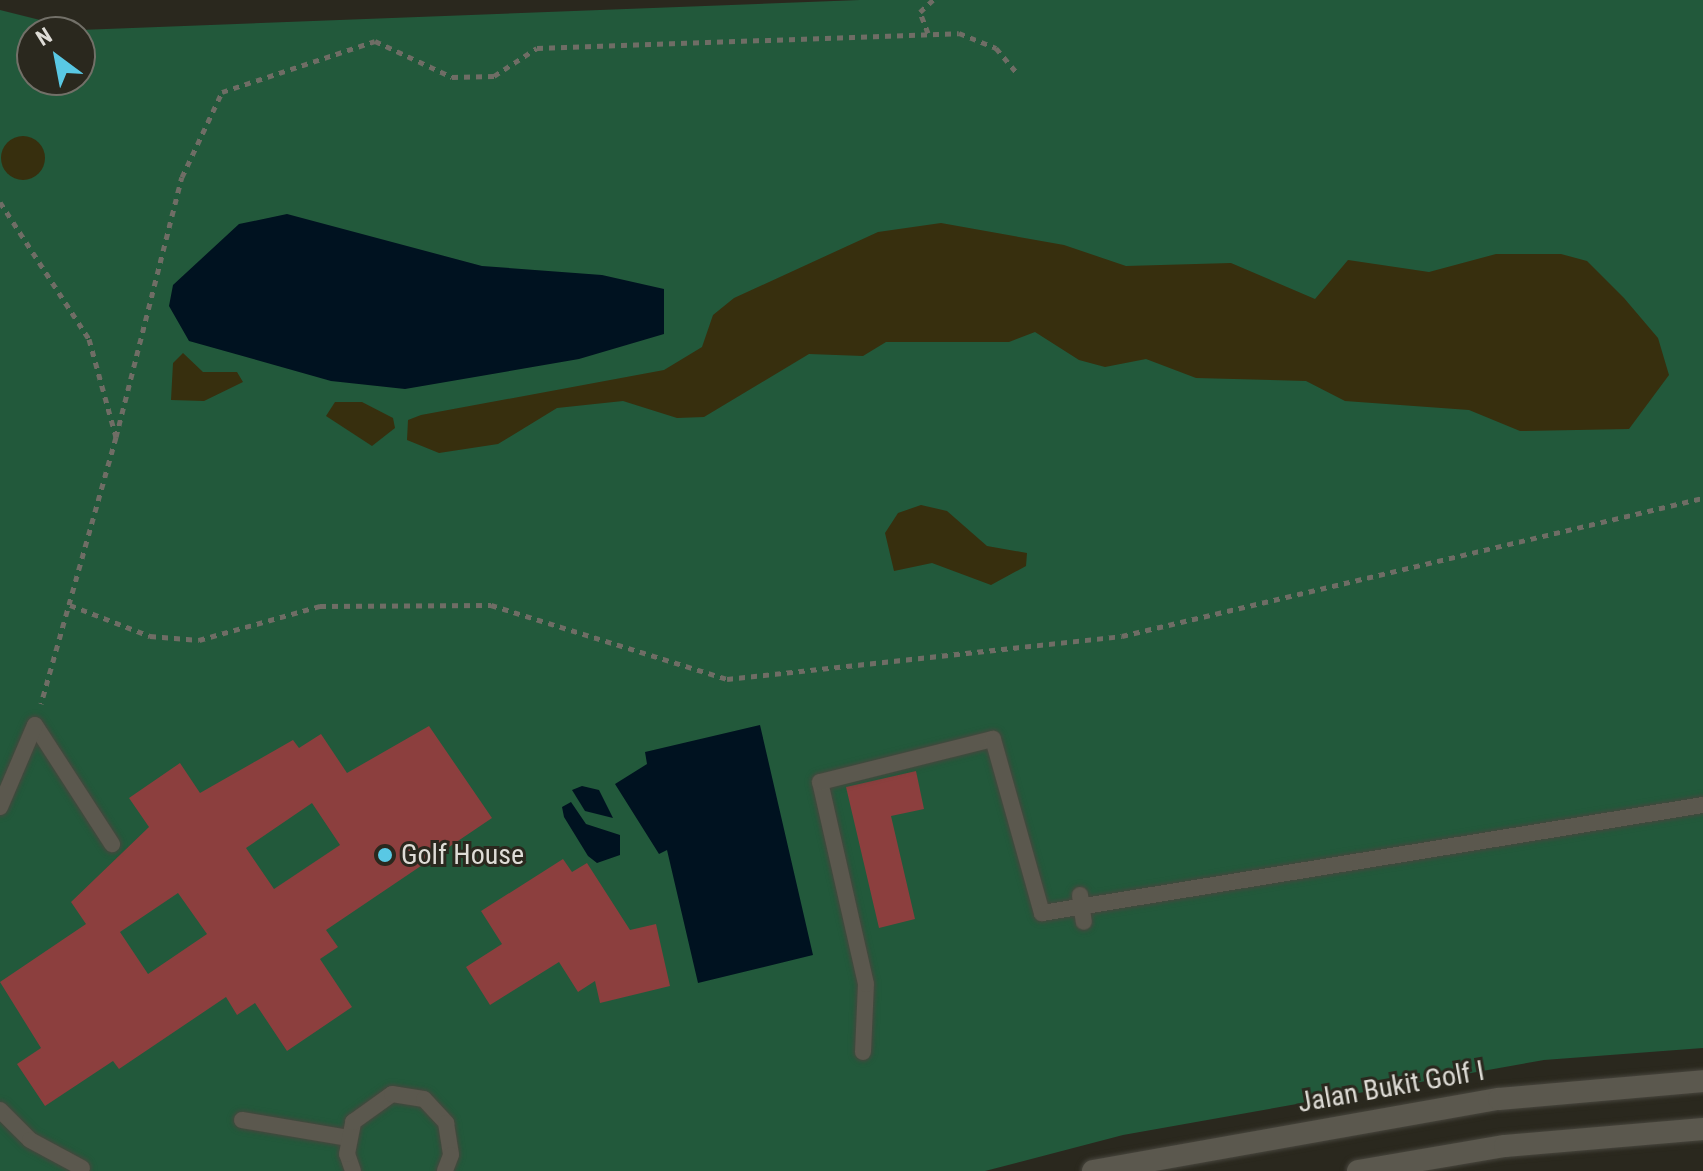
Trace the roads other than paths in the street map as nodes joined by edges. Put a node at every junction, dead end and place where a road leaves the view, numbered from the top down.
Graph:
1 (1703, 805) edge
2 (0, 807) edge
3 (112, 844) dead end
4 (863, 1052) dead end
5 (1703, 1081) edge
6 (0, 1110) edge
7 (242, 1120) dead end
8 (1703, 1129) edge
9 (348, 1138) junction
10 (82, 1168) dead end
11 (353, 1171) edge
12 (446, 1171) edge
13 (1093, 1171) edge
14 (1358, 1171) edge

1 - 4 lane
2 - 3 lane
5 - 13 street, Jalan Bukit Golf I
6 - 10 lane
7 - 9 lane
8 - 14 street
9 - 11 lane
9 - 12 lane

